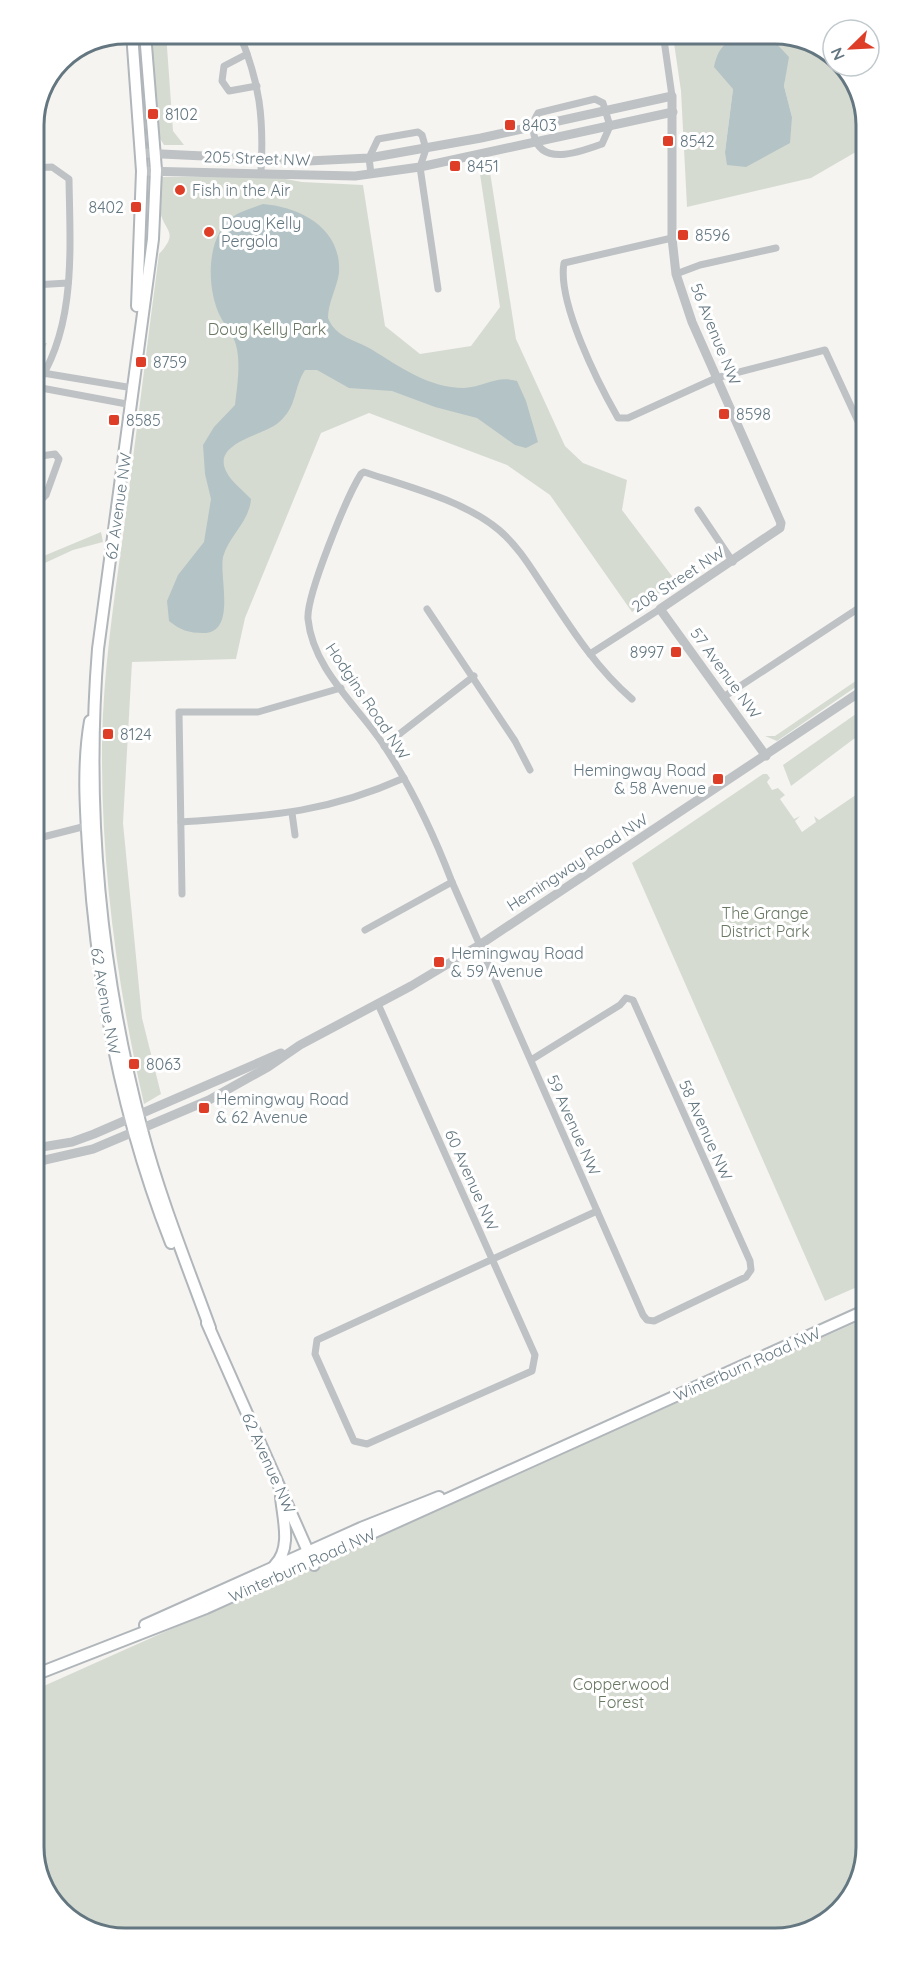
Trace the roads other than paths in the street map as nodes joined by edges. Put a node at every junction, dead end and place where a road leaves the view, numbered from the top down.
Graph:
1 (133, 44) edge
2 (146, 44) edge
3 (244, 44) edge
4 (665, 44) edge
5 (247, 54) junction
6 (257, 86) junction
7 (672, 96) junction
8 (606, 111) junction
9 (673, 112) junction
10 (610, 126) junction
11 (532, 127) junction
12 (536, 143) junction
13 (426, 149) junction
14 (141, 153) junction
15 (155, 154) junction
16 (262, 156) junction
17 (369, 158) junction
18 (44, 167) edge
19 (420, 167) junction
20 (156, 170) junction
21 (142, 171) junction
22 (261, 172) junction
23 (371, 174) junction
24 (672, 238) junction
25 (776, 248) dead end
26 (676, 274) junction
27 (68, 283) junction
28 (44, 284) edge
29 (438, 289) dead end
30 (137, 354) junction
31 (44, 371) edge
32 (44, 373) edge
33 (716, 378) junction
34 (133, 388) junction
35 (44, 390) edge
36 (132, 405) junction
37 (856, 417) edge
38 (44, 456) edge
39 (44, 497) edge
40 (698, 510) dead end
41 (780, 528) joint
42 (733, 562) junction
43 (427, 609) dead end
44 (660, 609) junction
45 (856, 610) edge
46 (590, 654) junction
47 (474, 676) junction
48 (341, 688) junction
49 (856, 695) edge
50 (725, 696) junction
51 (632, 699) dead end
52 (384, 746) junction
53 (766, 756) junction
54 (530, 770) dead end
55 (404, 778) junction
56 (292, 813) junction
57 (181, 822) junction
58 (91, 824) junction
59 (295, 835) dead end
60 (44, 837) edge
61 (452, 882) junction
62 (182, 894) dead end
63 (365, 930) dead end
64 (481, 944) junction
65 (378, 1004) junction
66 (300, 1046) junction
67 (531, 1060) junction
68 (134, 1116) junction
69 (137, 1131) junction
70 (44, 1147) edge
71 (44, 1160) edge
72 (597, 1211) junction
73 (494, 1260) junction
74 (643, 1315) joint
75 (856, 1315) edge
76 (279, 1485) junction
77 (312, 1559) junction
78 (273, 1567) junction
79 (101, 1647) junction
80 (44, 1671) edge

1 - 14 main road, 62 Avenue NW
2 - 15 main road, 62 Avenue NW
3 - 5 street
4 - 7 street, 56 Avenue NW
5 - 6 street
5 - 6 street
6 - 16 street
7 - 8 street, 205 Street NW
7 - 9 street, 56 Avenue NW
8 - 10 street
8 - 11 street, 205 Street NW
8 - 11 street
9 - 10 street, 205 Street NW
9 - 24 street, 56 Avenue NW
10 - 12 street, 205 Street NW
10 - 12 street
11 - 12 street
11 - 13 street, 205 Street NW
12 - 19 street, 205 Street NW
13 - 17 street, 205 Street NW
13 - 17 street
13 - 19 street
14 - 15 street, 205 Street NW
14 - 21 main road, 62 Avenue NW
15 - 16 street, 205 Street NW
15 - 20 main road, 62 Avenue NW
16 - 17 street, 205 Street NW
16 - 22 street
17 - 23 street
18 - 27 street
19 - 23 street, 205 Street NW
19 - 29 street
20 - 21 street, 205 Street NW
20 - 22 street, 205 Street NW
20 - 30 main road, 62 Avenue NW
21 - 30 main road, 62 Avenue NW
22 - 23 street, 205 Street NW
24 - 26 street, 56 Avenue NW
24 - 33 street
25 - 26 street
26 - 33 street, 56 Avenue NW
27 - 28 street
27 - 31 street
30 - 34 main road, 62 Avenue NW
32 - 34 street
33 - 37 street
33 - 41 street, 56 Avenue NW
34 - 36 main road, 62 Avenue NW
35 - 36 street
36 - 58 main road, 62 Avenue NW
38 - 39 street
40 - 42 street
41 - 42 street, 208 Street NW
42 - 44 street, 208 Street NW
43 - 47 street
44 - 46 street, 208 Street NW
44 - 50 street, 57 Avenue NW
45 - 50 street
46 - 48 street, Hodgins Road NW
46 - 51 street, Hodgins Road NW
47 - 52 street
47 - 54 street
48 - 52 street, Hodgins Road NW
48 - 57 street
49 - 53 street, Hemingway Road NW
50 - 53 street, 57 Avenue NW
52 - 55 street, Hodgins Road NW
53 - 64 street, Hemingway Road NW
55 - 56 street
55 - 61 street, Hodgins Road NW
56 - 57 street
56 - 59 street
57 - 62 street
58 - 60 street
58 - 68 main road, 62 Avenue NW
61 - 63 street
61 - 64 street, Hodgins Road NW
64 - 65 street, Hemingway Road NW
64 - 67 street, 59 Avenue NW
65 - 66 street, Hemingway Road NW
65 - 73 street, 60 Avenue NW
66 - 68 street, Hemingway Road NW
66 - 69 street, Hemingway Road NW
67 - 72 street, 59 Avenue NW
67 - 74 street, 58 Avenue NW
68 - 69 main road, 62 Avenue NW
68 - 70 street, Hemingway Road NW
69 - 71 street, Hemingway Road NW
69 - 76 main road, 62 Avenue NW
72 - 73 street
72 - 74 street, 59 Avenue NW
73 - 73 street, 60 Avenue NW
75 - 77 main road, Winterburn Road NW
76 - 77 main road, 62 Avenue NW
76 - 78 main road
77 - 78 main road, Winterburn Road NW
77 - 79 main road, Winterburn Road NW
78 - 79 main road, Winterburn Road NW
79 - 80 main road, Winterburn Road NW

